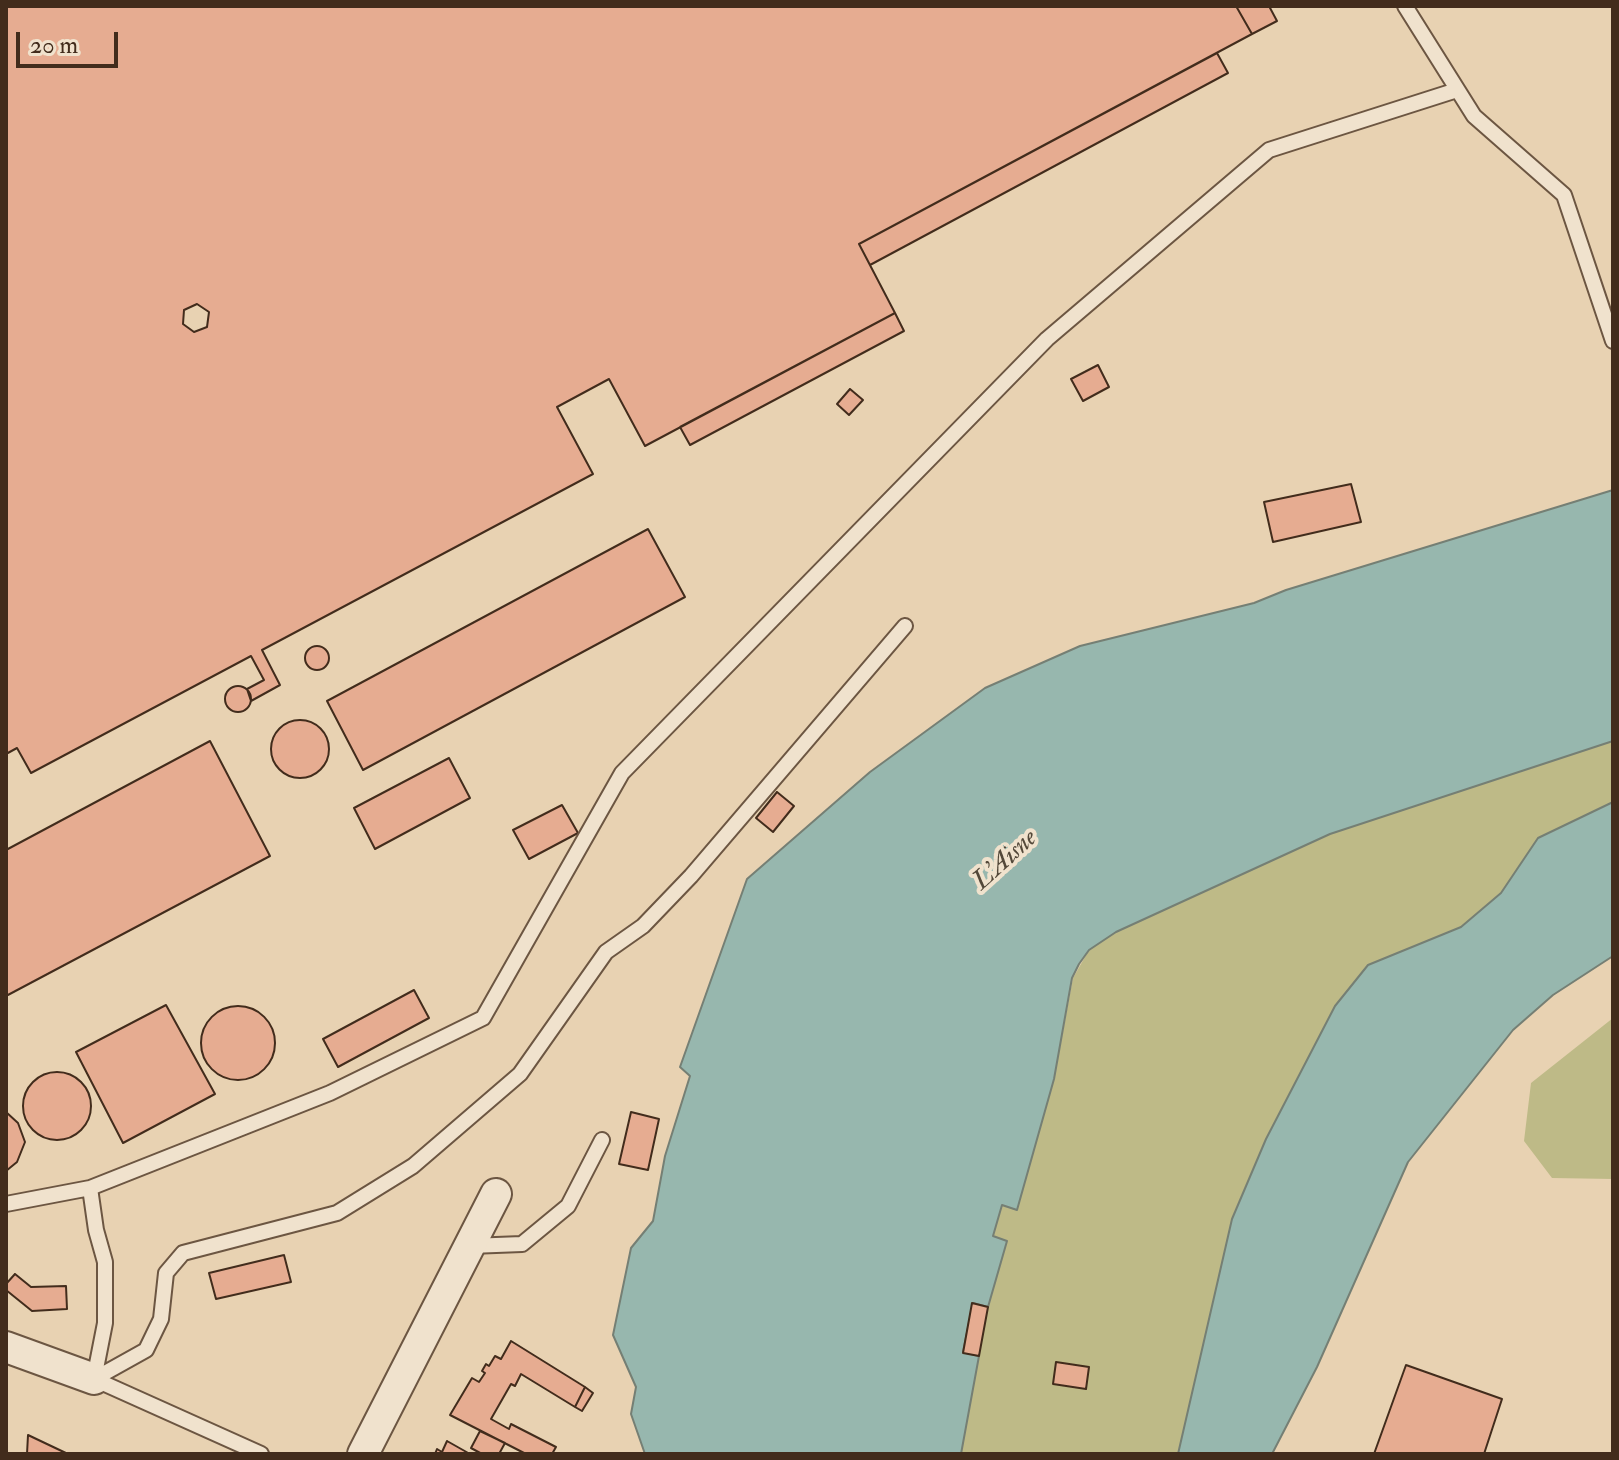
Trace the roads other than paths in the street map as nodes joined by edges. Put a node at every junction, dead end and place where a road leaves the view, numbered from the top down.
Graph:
1 (1405, 6) edge
2 (1457, 90) junction
3 (1613, 341) edge
4 (905, 626) dead end
5 (602, 1140) dead end
6 (90, 1188) junction
7 (496, 1194) dead end
8 (6, 1204) edge
9 (469, 1246) junction
10 (6, 1347) edge
11 (94, 1379) junction
12 (261, 1454) edge
13 (363, 1454) edge

1 - 2 lane
2 - 3 lane
2 - 6 lane
4 - 11 lane
5 - 9 lane
6 - 8 lane
6 - 11 lane
7 - 9 street
9 - 13 street
10 - 11 street
11 - 12 lane

